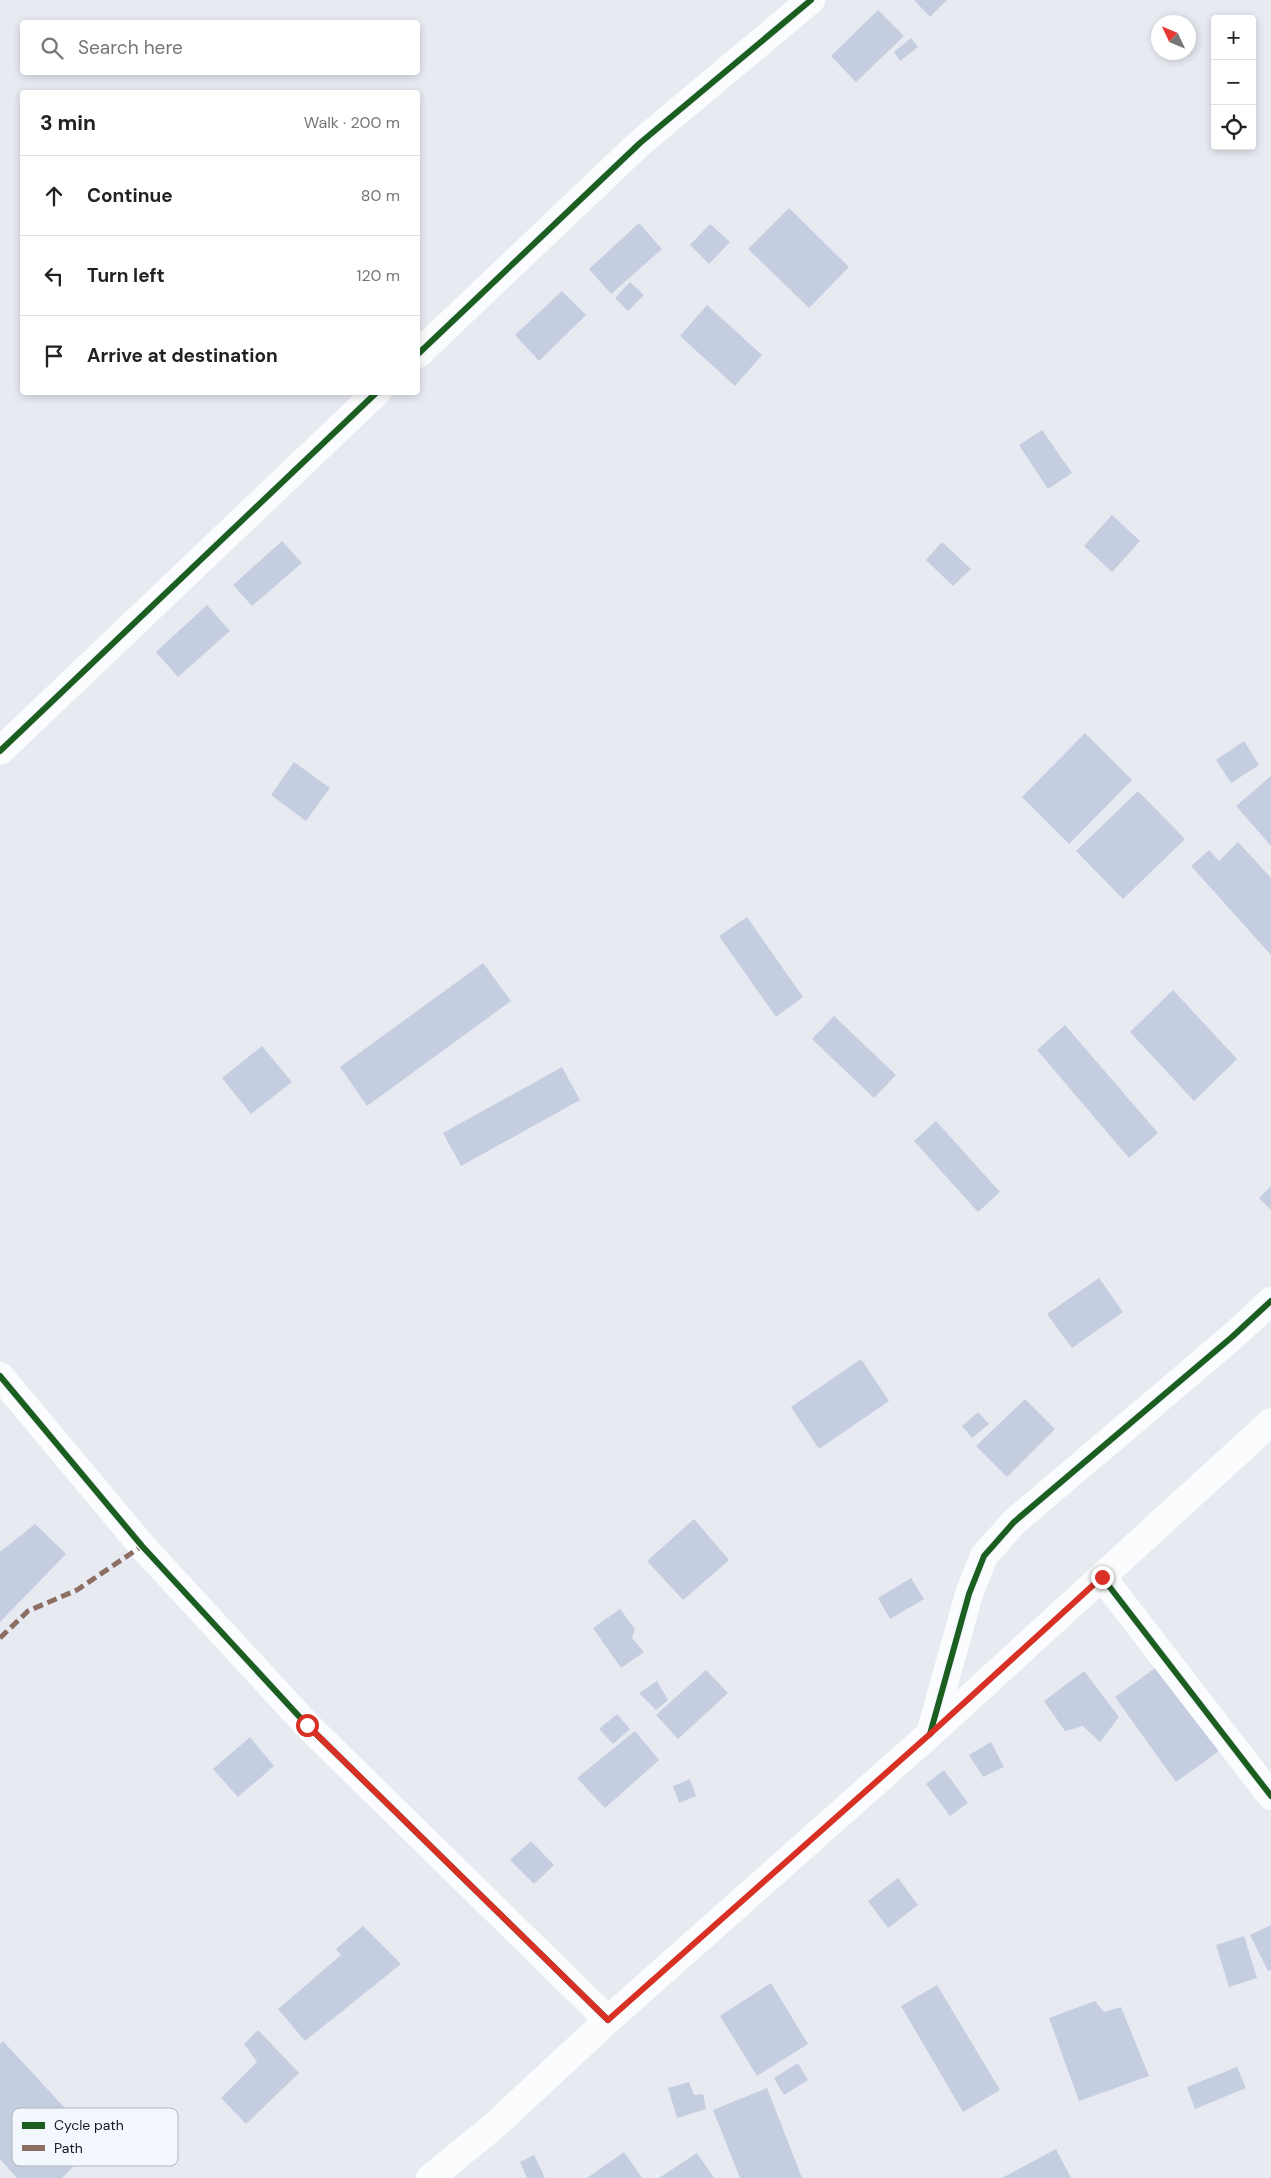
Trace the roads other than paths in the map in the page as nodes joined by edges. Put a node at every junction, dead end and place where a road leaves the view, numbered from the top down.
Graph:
1 (811, 0) edge
2 (420, 352) edge
3 (374, 395) edge
4 (0, 751) edge
5 (1271, 1301) edge
6 (0, 1376) edge
7 (1271, 1422) edge
8 (1102, 1577) junction
9 (930, 1734) junction
10 (1271, 1796) edge
11 (608, 2020) junction
12 (430, 2178) edge

1 - 2 street
3 - 4 street
5 - 9 street
6 - 11 street
7 - 8 street
8 - 9 street
8 - 10 street
9 - 11 street
11 - 12 street

